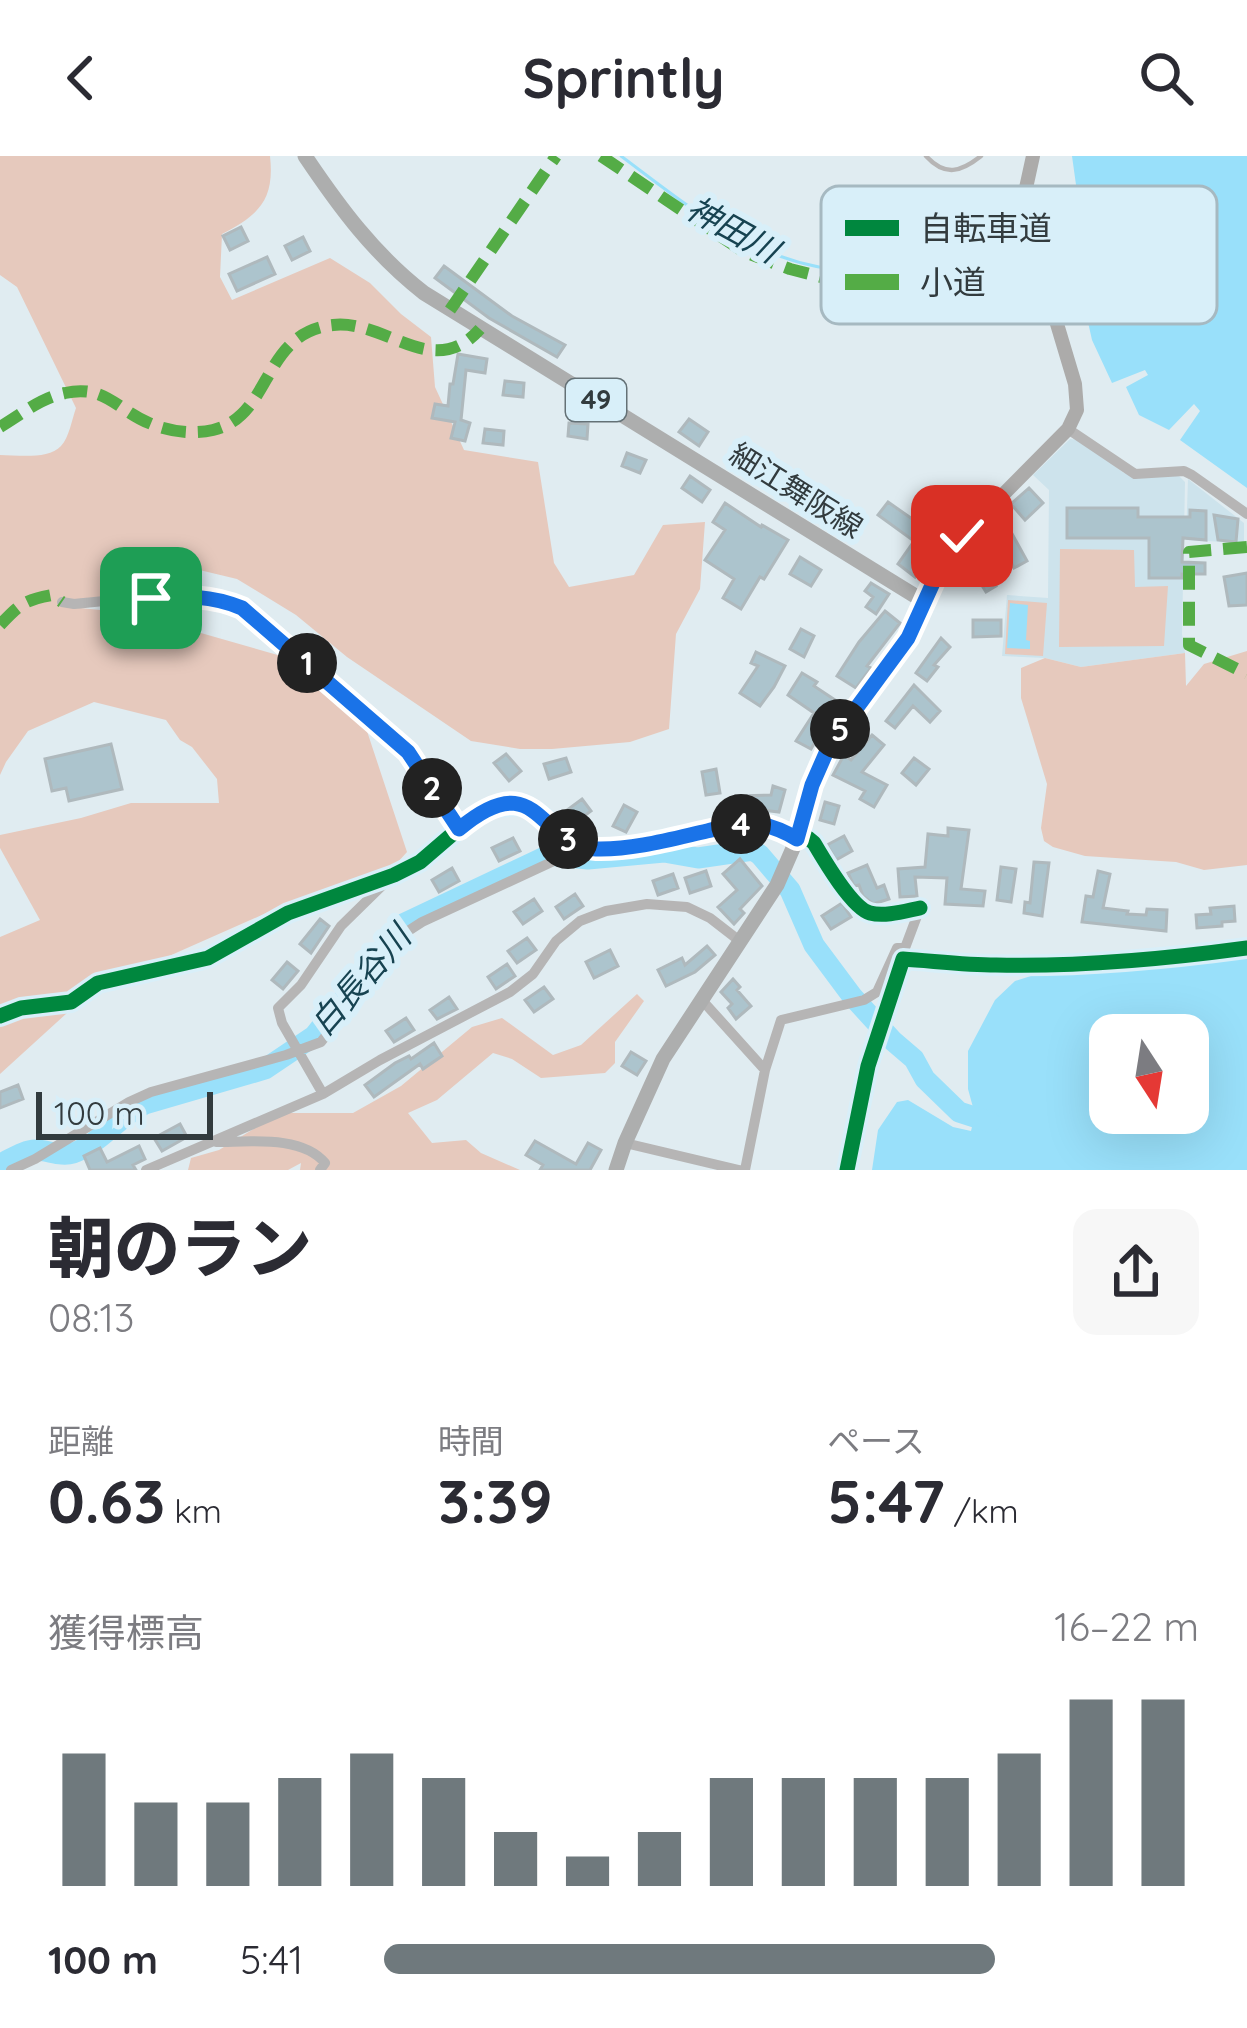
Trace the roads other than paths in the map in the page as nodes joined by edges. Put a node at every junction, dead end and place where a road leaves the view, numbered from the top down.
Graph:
1 (305, 156) edge
2 (926, 156) edge
3 (981, 156) edge
4 (1033, 156) edge
5 (1028, 186) edge
6 (1056, 324) edge
7 (1068, 429) junction
8 (1247, 514) edge
9 (62, 602) dead end
10 (925, 602) junction
11 (459, 829) junction
12 (797, 839) junction
13 (573, 844) junction
14 (394, 874) junction
15 (741, 942) junction
16 (701, 999) junction
17 (0, 1016) edge
18 (299, 1052) junction
19 (765, 1070) junction
20 (323, 1094) junction
21 (209, 1142) junction
22 (625, 1143) junction
23 (11, 1170) edge
24 (146, 1170) edge
25 (320, 1170) edge
26 (616, 1170) edge
27 (742, 1170) edge

1 - 10 main road, 細江舞阪線 / 49
2 - 3 lane
4 - 5 main road
6 - 7 main road
7 - 8 street
7 - 10 main road
9 - 11 street
10 - 12 main road
11 - 13 street
11 - 14 street
12 - 13 street
12 - 15 main road
12 - 19 street
13 - 18 street
14 - 17 street
14 - 18 street
15 - 16 main road
15 - 20 street
16 - 19 street
16 - 22 main road
18 - 20 street
18 - 23 street
19 - 27 street
20 - 21 street
21 - 24 street
21 - 25 street
22 - 26 main road
22 - 27 street

